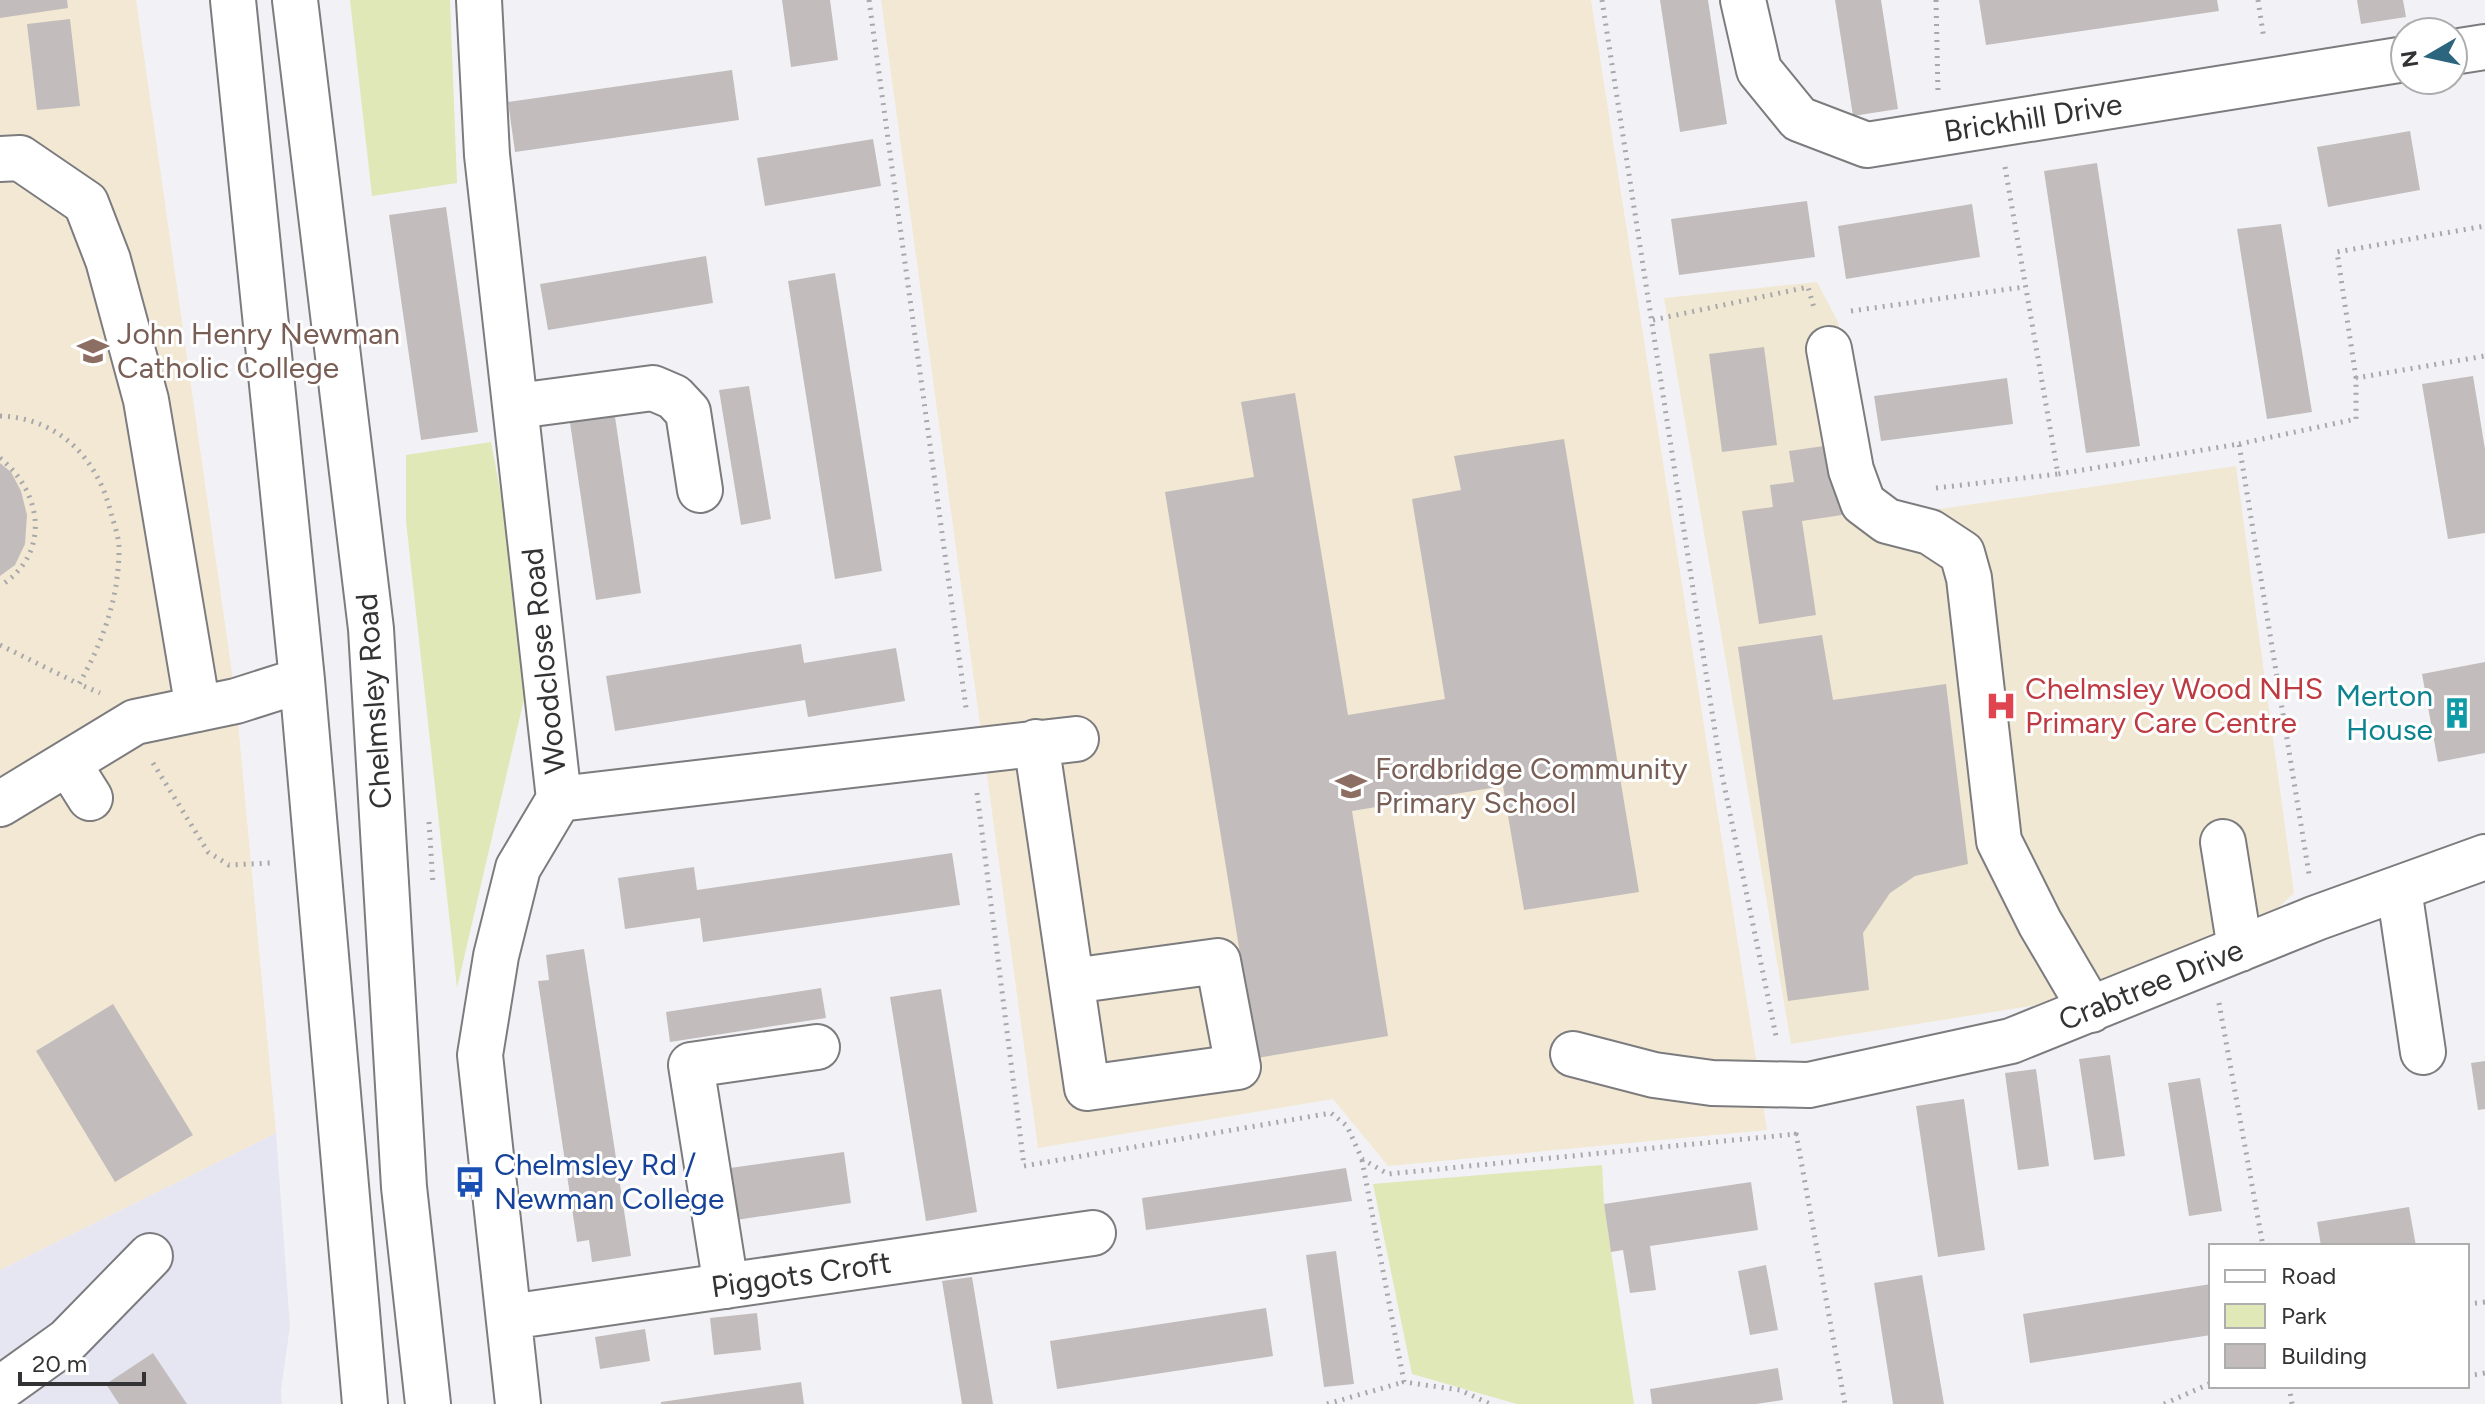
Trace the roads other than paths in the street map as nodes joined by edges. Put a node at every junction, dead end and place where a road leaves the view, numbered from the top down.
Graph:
1 (233, 0) edge
2 (295, 0) edge
3 (479, 0) edge
4 (1743, 0) edge
5 (2389, 62) edge
6 (0, 159) edge
7 (1838, 330) road end
8 (517, 406) junction
9 (700, 490) dead end
10 (302, 680) junction
11 (198, 709) junction
12 (559, 799) junction
13 (0, 804) edge
14 (2223, 842) dead end
15 (2485, 857) edge
16 (2399, 889) junction
17 (2226, 956) junction
18 (1072, 981) dead end
19 (2091, 1010) junction
20 (817, 1047) dead end
21 (2423, 1052) dead end
22 (1573, 1054) dead end
23 (1093, 1233) dead end
24 (150, 1256) dead end
25 (726, 1286) junction
26 (509, 1317) junction
27 (0, 1389) edge
28 (365, 1404) edge
29 (428, 1404) edge
30 (518, 1404) edge

1 - 10 street
2 - 29 street, Chelmsley Road
3 - 8 street, Woodclose Road
4 - 5 street, Brickhill Drive
6 - 11 street
7 - 19 street
8 - 9 street
8 - 12 street, Woodclose Road
10 - 11 street
10 - 28 street
11 - 13 street
12 - 18 street
12 - 26 street, Woodclose Road
14 - 17 street
15 - 16 street, Crabtree Drive
16 - 17 street, Crabtree Drive
16 - 21 street
17 - 19 street, Crabtree Drive
19 - 22 street, Crabtree Drive
20 - 25 street
23 - 25 street, Piggots Croft
24 - 27 street
25 - 26 street, Piggots Croft
26 - 30 street, Woodclose Road

